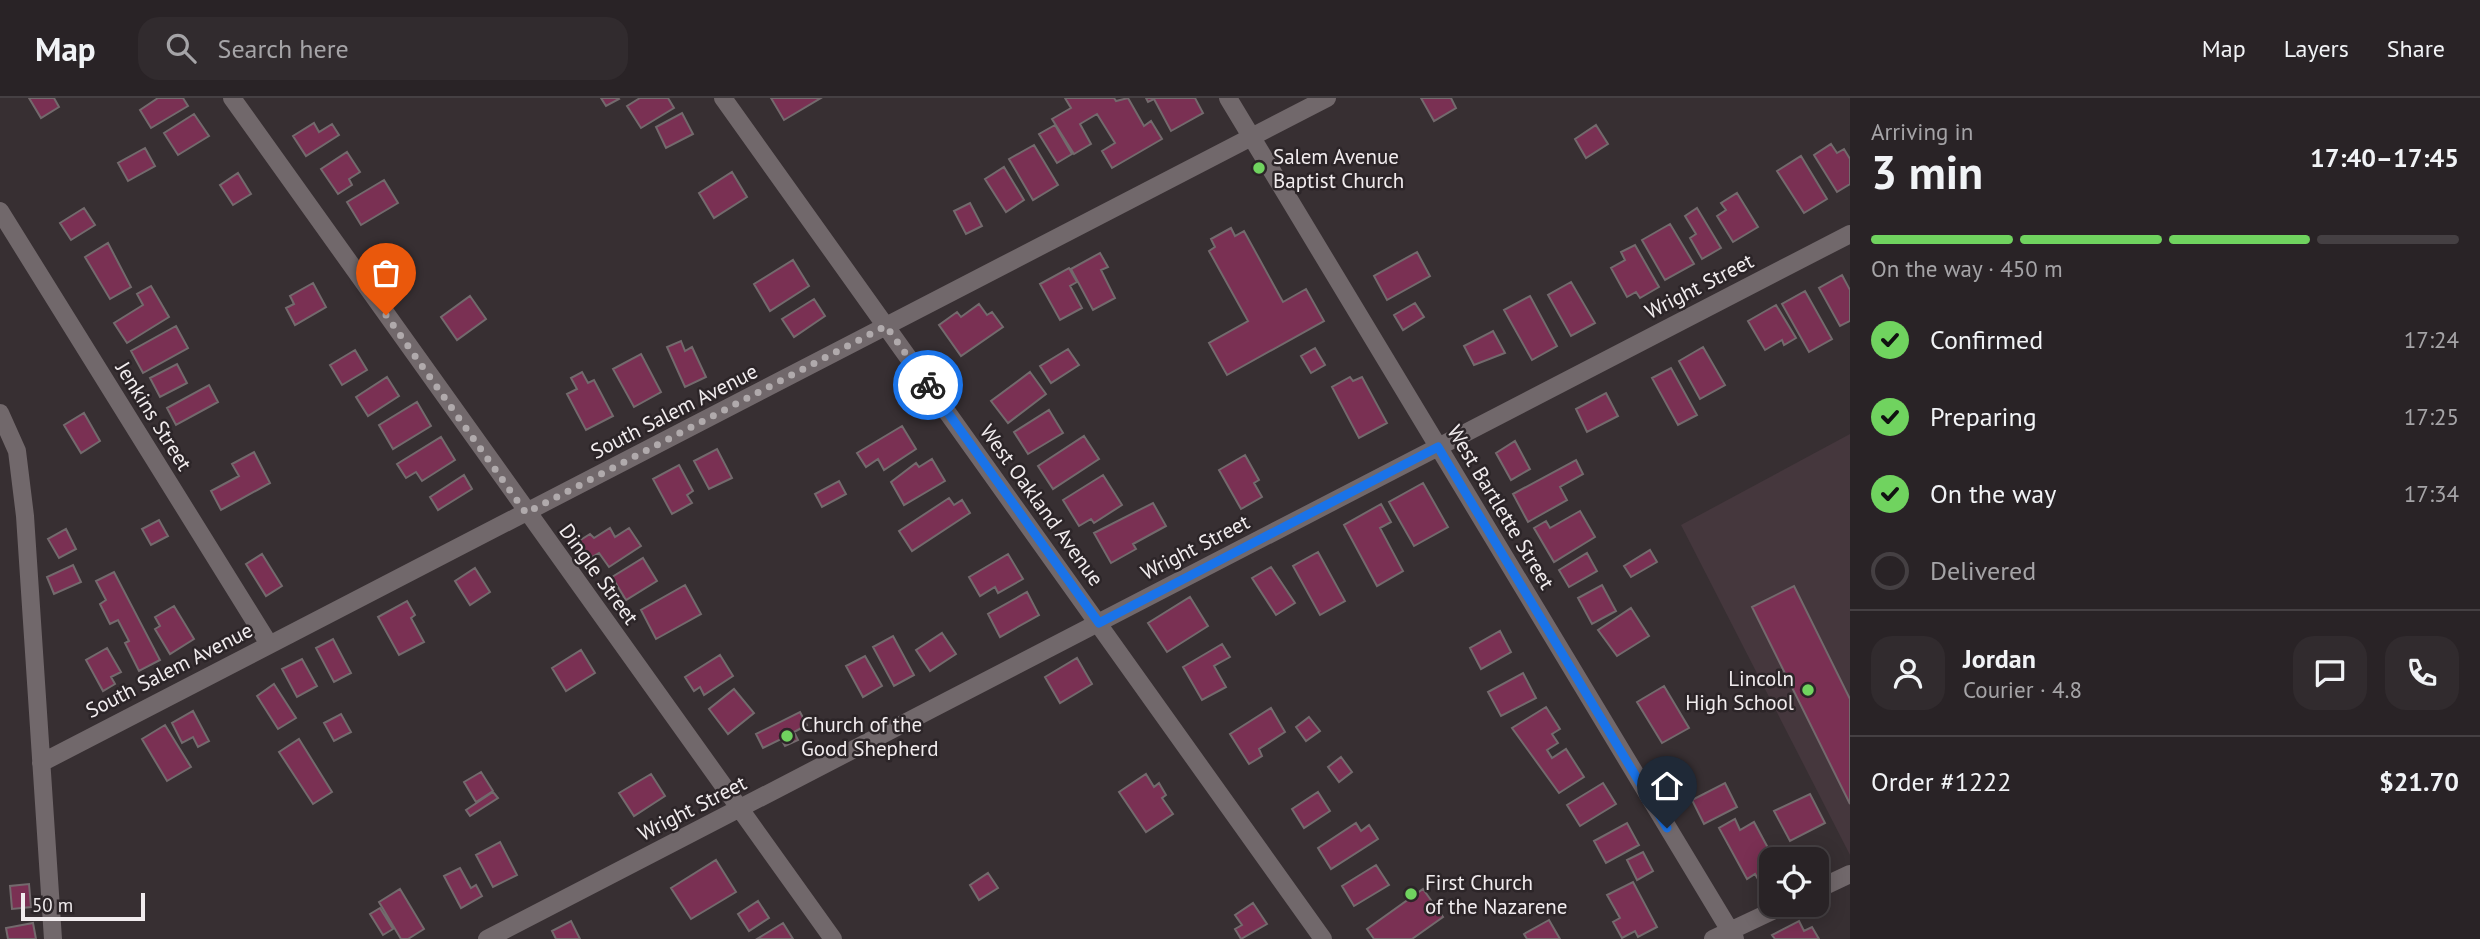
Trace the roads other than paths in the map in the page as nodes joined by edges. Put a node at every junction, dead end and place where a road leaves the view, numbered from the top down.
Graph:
1 (232, 98) edge
2 (723, 98) edge
3 (1228, 98) edge
4 (1327, 98) edge
5 (1252, 136) junction
6 (0, 211) edge
7 (1850, 234) edge
8 (886, 326) junction
9 (0, 413) edge
10 (1438, 447) junction
11 (526, 513) junction
12 (1099, 623) junction
13 (269, 644) junction
14 (41, 763) junction
15 (739, 809) junction
16 (1850, 874) edge
17 (1829, 884) edge
18 (1764, 917) edge
19 (1732, 935) edge
20 (53, 939) edge
21 (487, 939) edge
22 (833, 939) edge
23 (1323, 939) edge
24 (1713, 939) edge

1 - 11 street, Dingle Street
2 - 8 street, West Oakland Avenue
3 - 5 street, West Bartlette Street
4 - 5 street, South Salem Avenue
5 - 8 street, South Salem Avenue
5 - 10 street, West Bartlette Street
6 - 13 street, Jenkins Street
7 - 10 street, Wright Street
8 - 11 street, South Salem Avenue
8 - 12 street, West Oakland Avenue
9 - 14 street
10 - 12 street, Wright Street
10 - 19 street, West Bartlette Street
11 - 13 street, South Salem Avenue
11 - 15 street, Dingle Street
12 - 15 street, Wright Street
12 - 23 street, West Oakland Avenue
13 - 14 street, South Salem Avenue
14 - 20 street
15 - 21 street, Wright Street
15 - 22 street, Dingle Street
16 - 17 street
18 - 19 street
19 - 24 street

